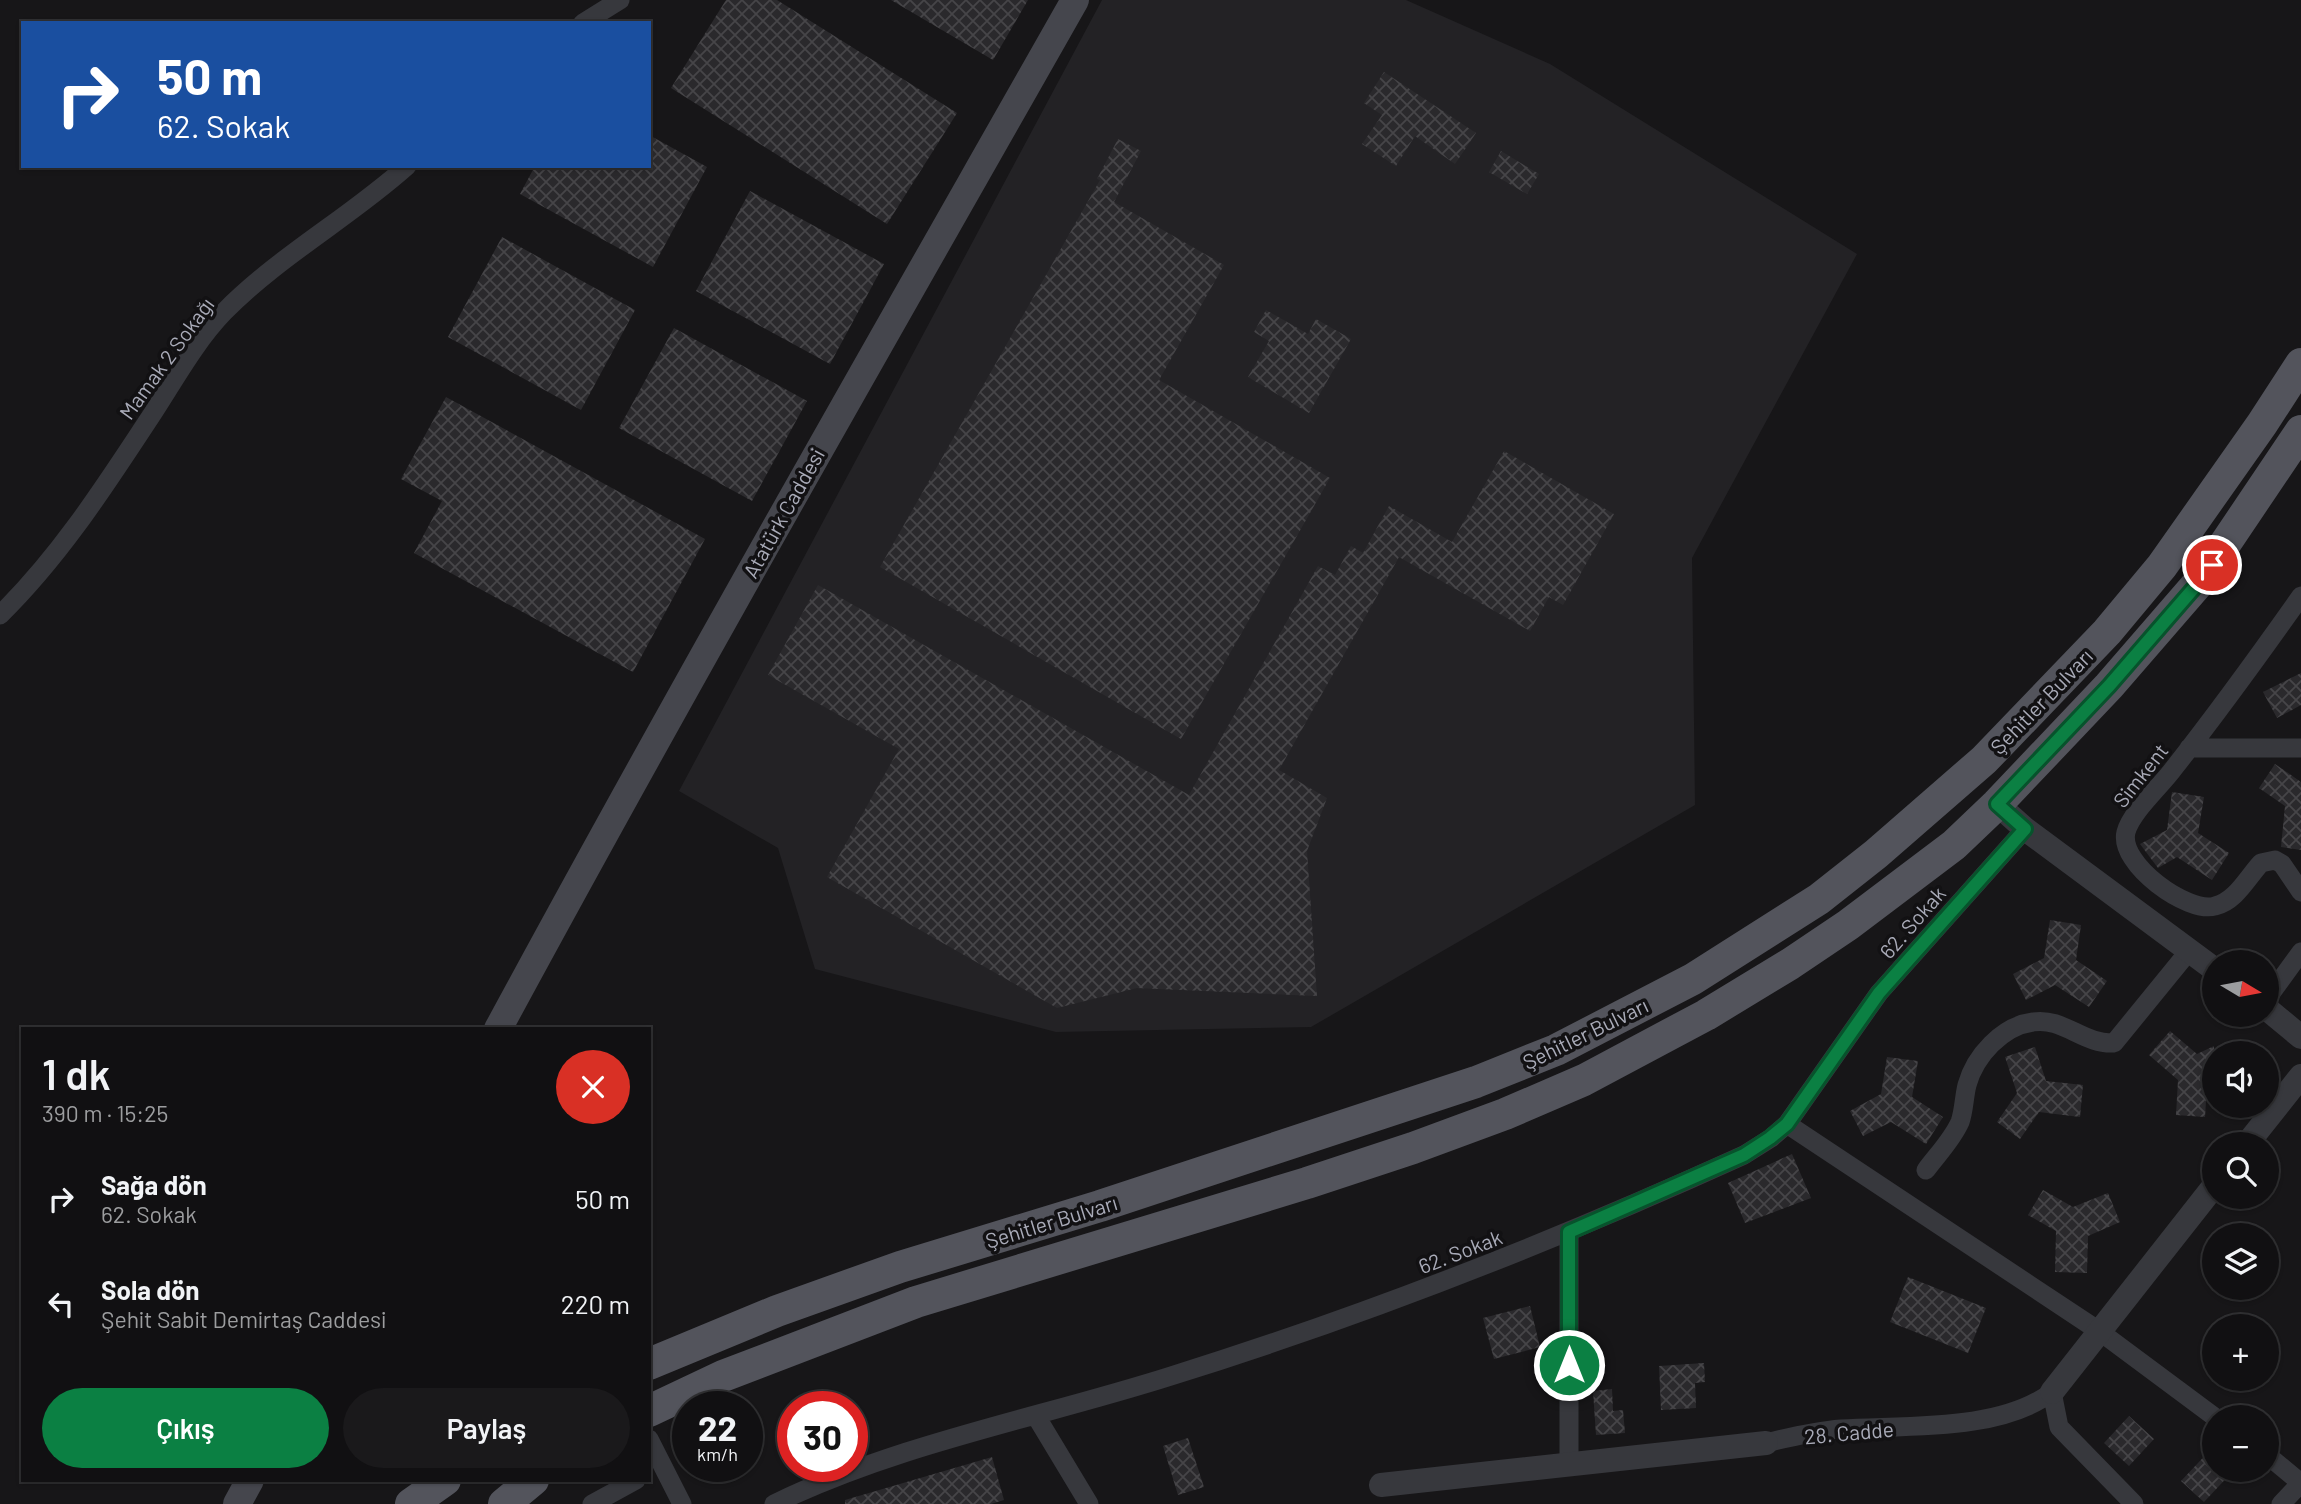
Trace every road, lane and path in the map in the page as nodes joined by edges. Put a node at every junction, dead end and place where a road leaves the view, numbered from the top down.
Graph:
1 (620, 0) edge
2 (1075, 0) edge
3 (586, 21) edge
4 (405, 168) edge
5 (2301, 364) edge
6 (2301, 431) edge
7 (2301, 596) edge
8 (0, 615) edge
9 (2301, 742) edge
10 (2189, 748) junction
11 (2301, 750) edge
12 (1997, 804) junction
13 (2025, 829) junction
14 (2301, 892) edge
15 (2189, 951) junction
16 (2301, 952) edge
17 (2202, 960) edge
18 (2279, 982) edge
19 (2279, 1019) edge
20 (499, 1027) edge
21 (2301, 1037) edge
22 (2301, 1076) edge
23 (1787, 1124) junction
24 (2257, 1132) edge
25 (1926, 1170) dead end
26 (2202, 1201) edge
27 (1569, 1232) junction
28 (2099, 1331) junction
29 (651, 1363) edge
30 (2052, 1392) junction
31 (2202, 1408) edge
32 (651, 1409) edge
33 (1036, 1416) junction
34 (1766, 1443) joint
35 (651, 1448) edge
36 (1569, 1464) junction
37 (2279, 1465) edge
38 (656, 1472) edge
39 (442, 1482) edge
40 (532, 1482) edge
41 (632, 1482) edge
42 (2301, 1483) edge
43 (1381, 1485) dead end
44 (411, 1504) edge
45 (504, 1504) edge
46 (592, 1504) edge
47 (682, 1504) edge
48 (774, 1504) edge
49 (1089, 1504) edge
50 (2134, 1504) edge
51 (2281, 1504) edge

1 - 3 street
2 - 20 main road, Atatürk Caddesi
4 - 8 street, Mamak 2 Sokağı
5 - 29 main road, Şehitler Bulvarı
6 - 12 main road, Şehitler Bulvarı
7 - 10 street, Simkent
9 - 11 street, Simkent
10 - 11 street, Simkent
10 - 14 street, Simkent
12 - 13 street
12 - 32 main road, Şehitler Bulvarı
13 - 15 street
13 - 23 street, 62. Sokak
15 - 17 street
15 - 25 street
16 - 18 street
19 - 21 street
22 - 24 street
23 - 27 street, 62. Sokak
23 - 28 street
26 - 28 street, 28. Cadde
27 - 33 street, 62. Sokak
27 - 36 street
28 - 30 street, 28. Cadde
28 - 31 street
30 - 34 street, 28. Cadde
30 - 50 street
33 - 48 street, 62. Sokak
33 - 49 street
34 - 36 street, 28. Cadde
35 - 38 street
36 - 43 street, 28. Cadde
37 - 42 street
38 - 47 street
39 - 44 main road
40 - 45 main road
41 - 46 street
42 - 51 street

